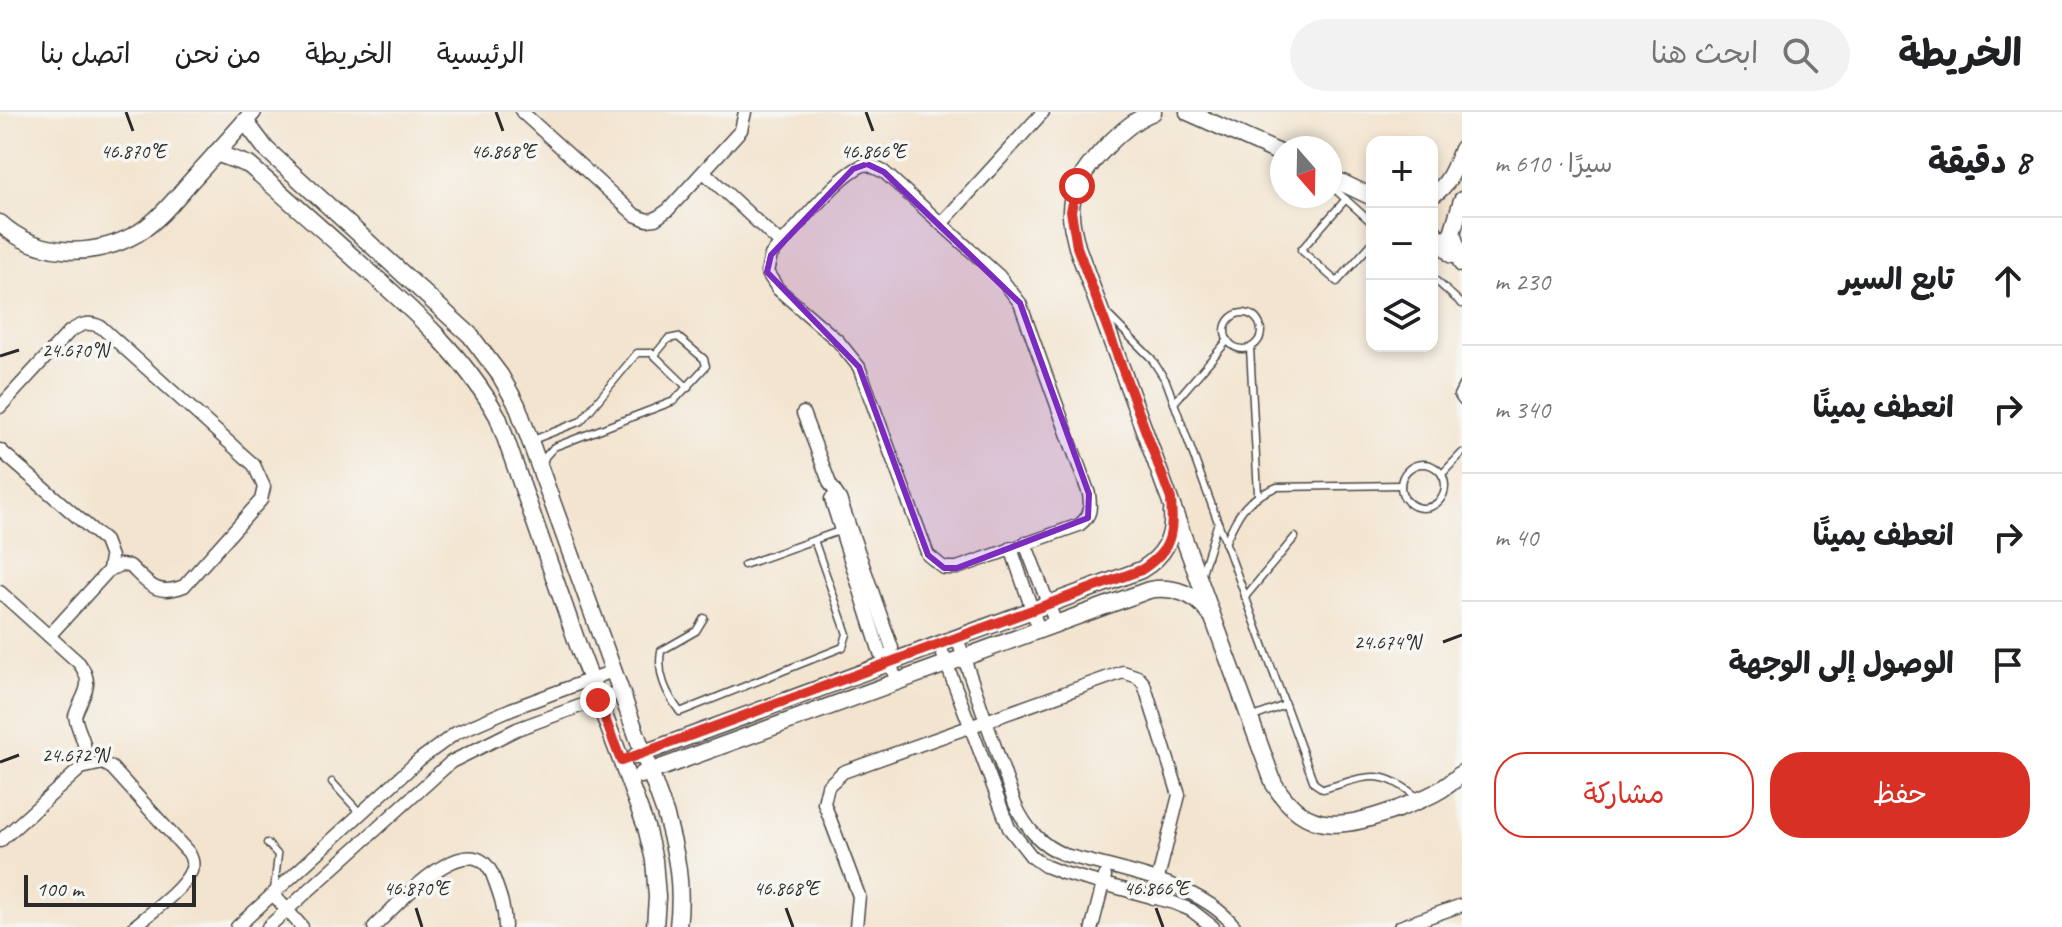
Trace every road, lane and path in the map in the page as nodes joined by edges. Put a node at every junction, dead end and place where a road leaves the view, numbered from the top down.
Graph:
1 (522, 112) edge
2 (745, 112) edge
3 (1043, 112) edge
4 (1153, 112) edge
5 (1188, 112) edge
6 (249, 117) edge
7 (1270, 149) edge
8 (1462, 149) edge
9 (216, 153) junction
10 (704, 172) junction
11 (1342, 183) edge
12 (1438, 192) edge
13 (1366, 194) edge
14 (1342, 195) edge
15 (1346, 199) junction
16 (1462, 200) edge
17 (1366, 217) edge
18 (0, 223) edge
19 (941, 224) junction
20 (1438, 235) edge
21 (781, 244) junction
22 (1366, 250) edge
23 (1462, 264) edge
24 (1462, 270) edge
25 (1435, 280) edge
26 (1462, 304) edge
27 (1099, 306) junction
28 (1228, 340) junction
29 (1250, 348) junction
30 (654, 356) junction
31 (1462, 385) edge
32 (688, 388) junction
33 (1462, 402) edge
34 (1174, 403) junction
35 (0, 407) edge
36 (803, 413) dead end
37 (586, 415) junction
38 (595, 430) junction
39 (530, 441) junction
40 (0, 450) edge
41 (1462, 453) edge
42 (541, 472) junction
43 (1442, 474) junction
44 (1401, 485) junction
45 (1258, 494) junction
46 (1171, 499) junction
47 (1218, 522) junction
48 (845, 529) junction
49 (1295, 537) dead end
50 (814, 540) junction
51 (1025, 543) junction
52 (1225, 543) junction
53 (1011, 548) junction
54 (744, 565) dead end
55 (109, 570) junction
56 (1199, 583) junction
57 (0, 592) edge
58 (1245, 597) junction
59 (1049, 604) junction
60 (1032, 610) junction
61 (704, 618) dead end
62 (1056, 624) junction
63 (1218, 627) junction
64 (1039, 630) junction
65 (49, 636) junction
66 (957, 638) junction
67 (939, 644) junction
68 (963, 658) junction
69 (890, 663) junction
70 (947, 664) junction
71 (613, 671) junction
72 (591, 680) junction
73 (897, 682) junction
74 (621, 691) junction
75 (598, 700) junction
76 (1285, 705) junction
77 (1250, 719) junction
78 (986, 721) junction
79 (970, 726) junction
80 (643, 753) junction
81 (621, 761) junction
82 (81, 768) junction
83 (650, 772) junction
84 (1462, 773) edge
85 (628, 780) junction
86 (332, 782) dead end
87 (1421, 800) junction
88 (361, 814) junction
89 (0, 841) edge
90 (267, 843) dead end
91 (1108, 867) junction
92 (1157, 882) junction
93 (1103, 884) junction
94 (273, 894) junction
95 (1153, 898) junction
96 (262, 905) junction
97 (1462, 905) edge
98 (287, 910) junction
99 (275, 925) edge
100 (134, 927) edge
101 (237, 927) edge
102 (302, 927) edge
103 (374, 927) edge
104 (505, 927) edge
105 (655, 927) edge
106 (678, 927) edge
107 (856, 927) edge
108 (1092, 927) edge
109 (1213, 927) edge
110 (1235, 927) edge
111 (1400, 927) edge

1 - 10 street
2 - 10 street
3 - 19 street
4 - 27 street
5 - 7 street
6 - 9 street
6 - 39 street
8 - 12 street
9 - 18 street
9 - 72 street
10 - 21 street
11 - 13 street
14 - 15 lane
15 - 17 lane
15 - 22 lane
16 - 23 street
19 - 21 street
19 - 51 street
20 - 24 street
21 - 53 street
25 - 26 lane
27 - 34 lane
27 - 46 street
28 - 29 lane
28 - 29 lane
28 - 34 lane
29 - 45 lane
30 - 32 lane
30 - 32 lane
30 - 37 lane
31 - 33 lane
32 - 38 lane
34 - 47 lane
35 - 55 street
36 - 48 street
37 - 38 lane
37 - 39 lane
38 - 42 lane
39 - 42 street
40 - 55 street
41 - 43 lane
42 - 71 street
43 - 44 lane
43 - 44 lane
44 - 45 lane
45 - 52 lane
46 - 56 street
46 - 59 street
47 - 52 lane
47 - 56 lane
48 - 50 lane
48 - 69 street
49 - 58 lane
50 - 54 lane
50 - 61 lane
51 - 53 street
51 - 59 street
52 - 58 lane
53 - 60 street
55 - 65 street
56 - 63 street
57 - 65 street
58 - 76 lane
59 - 60 street
59 - 62 street
60 - 64 street
60 - 66 street
62 - 63 street
62 - 64 street
63 - 77 street
64 - 68 street
65 - 82 street
66 - 67 street
66 - 68 street
67 - 69 street
67 - 70 street
68 - 70 street
68 - 78 street
69 - 73 street
69 - 80 street
70 - 73 street
70 - 79 street
71 - 72 street
71 - 74 street
72 - 75 street
72 - 88 street
73 - 83 street
74 - 75 street
74 - 80 street
75 - 81 street
75 - 98 street
76 - 77 lane
76 - 87 lane
77 - 87 street
78 - 79 street
78 - 91 street
78 - 92 street
79 - 93 street
79 - 107 street
80 - 81 street
80 - 83 street
81 - 85 street
82 - 89 street
82 - 100 street
83 - 85 street
83 - 106 street
84 - 87 street
85 - 105 street
86 - 88 lane
88 - 94 street
90 - 94 lane
91 - 92 street
91 - 93 street
92 - 95 street
92 - 110 street
93 - 95 street
93 - 108 street
94 - 96 street
94 - 98 street
95 - 109 street
96 - 99 street
96 - 101 street
97 - 111 street
98 - 99 street
98 - 102 street
103 - 104 street

